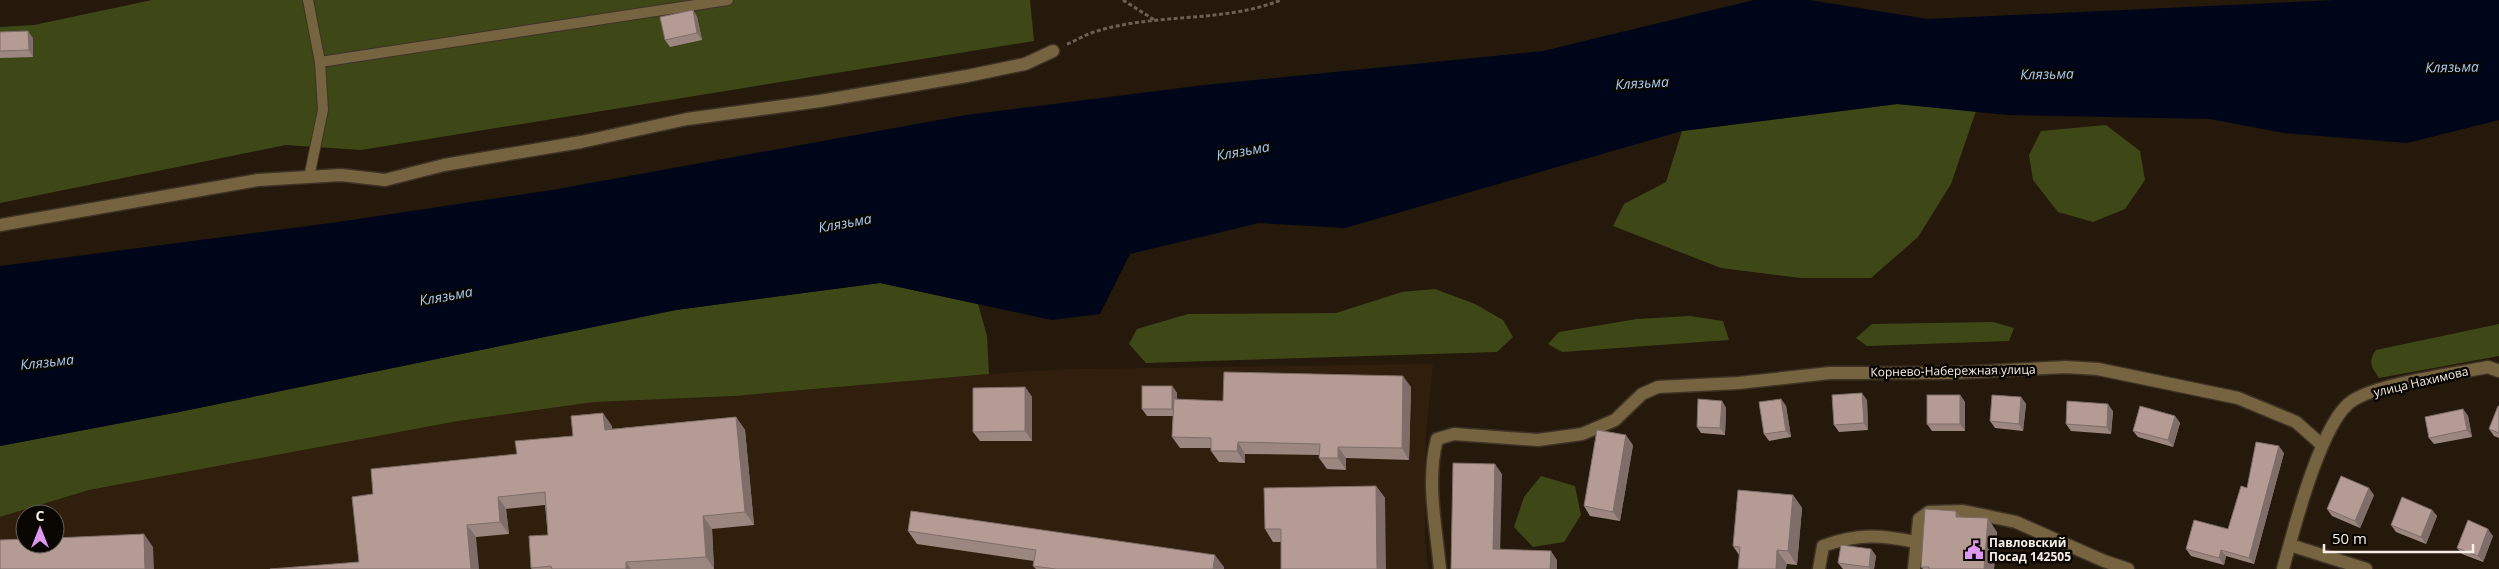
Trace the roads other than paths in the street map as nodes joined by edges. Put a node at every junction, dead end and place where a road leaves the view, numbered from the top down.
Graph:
1 (308, 0) edge
2 (728, 0) edge
3 (1053, 51) road end
4 (320, 62) junction
5 (309, 177) junction
6 (0, 225) edge
7 (2495, 368) edge
8 (2322, 445) junction
9 (1916, 542) junction
10 (2290, 545) junction
11 (2104, 565) edge
12 (1440, 569) edge
13 (1819, 569) edge
14 (1914, 569) edge
15 (2128, 569) edge
16 (2283, 569) edge
17 (2366, 569) edge

1 - 4 lane
2 - 4 lane
3 - 5 street
4 - 5 lane
5 - 6 street
7 - 8 street, улица Нахимова
8 - 10 street, улица Нахимова
8 - 12 street, Корнево-Набережная улица
9 - 11 street
9 - 13 street
9 - 14 street
10 - 16 street, улица Нахимова
10 - 17 street
11 - 15 street

